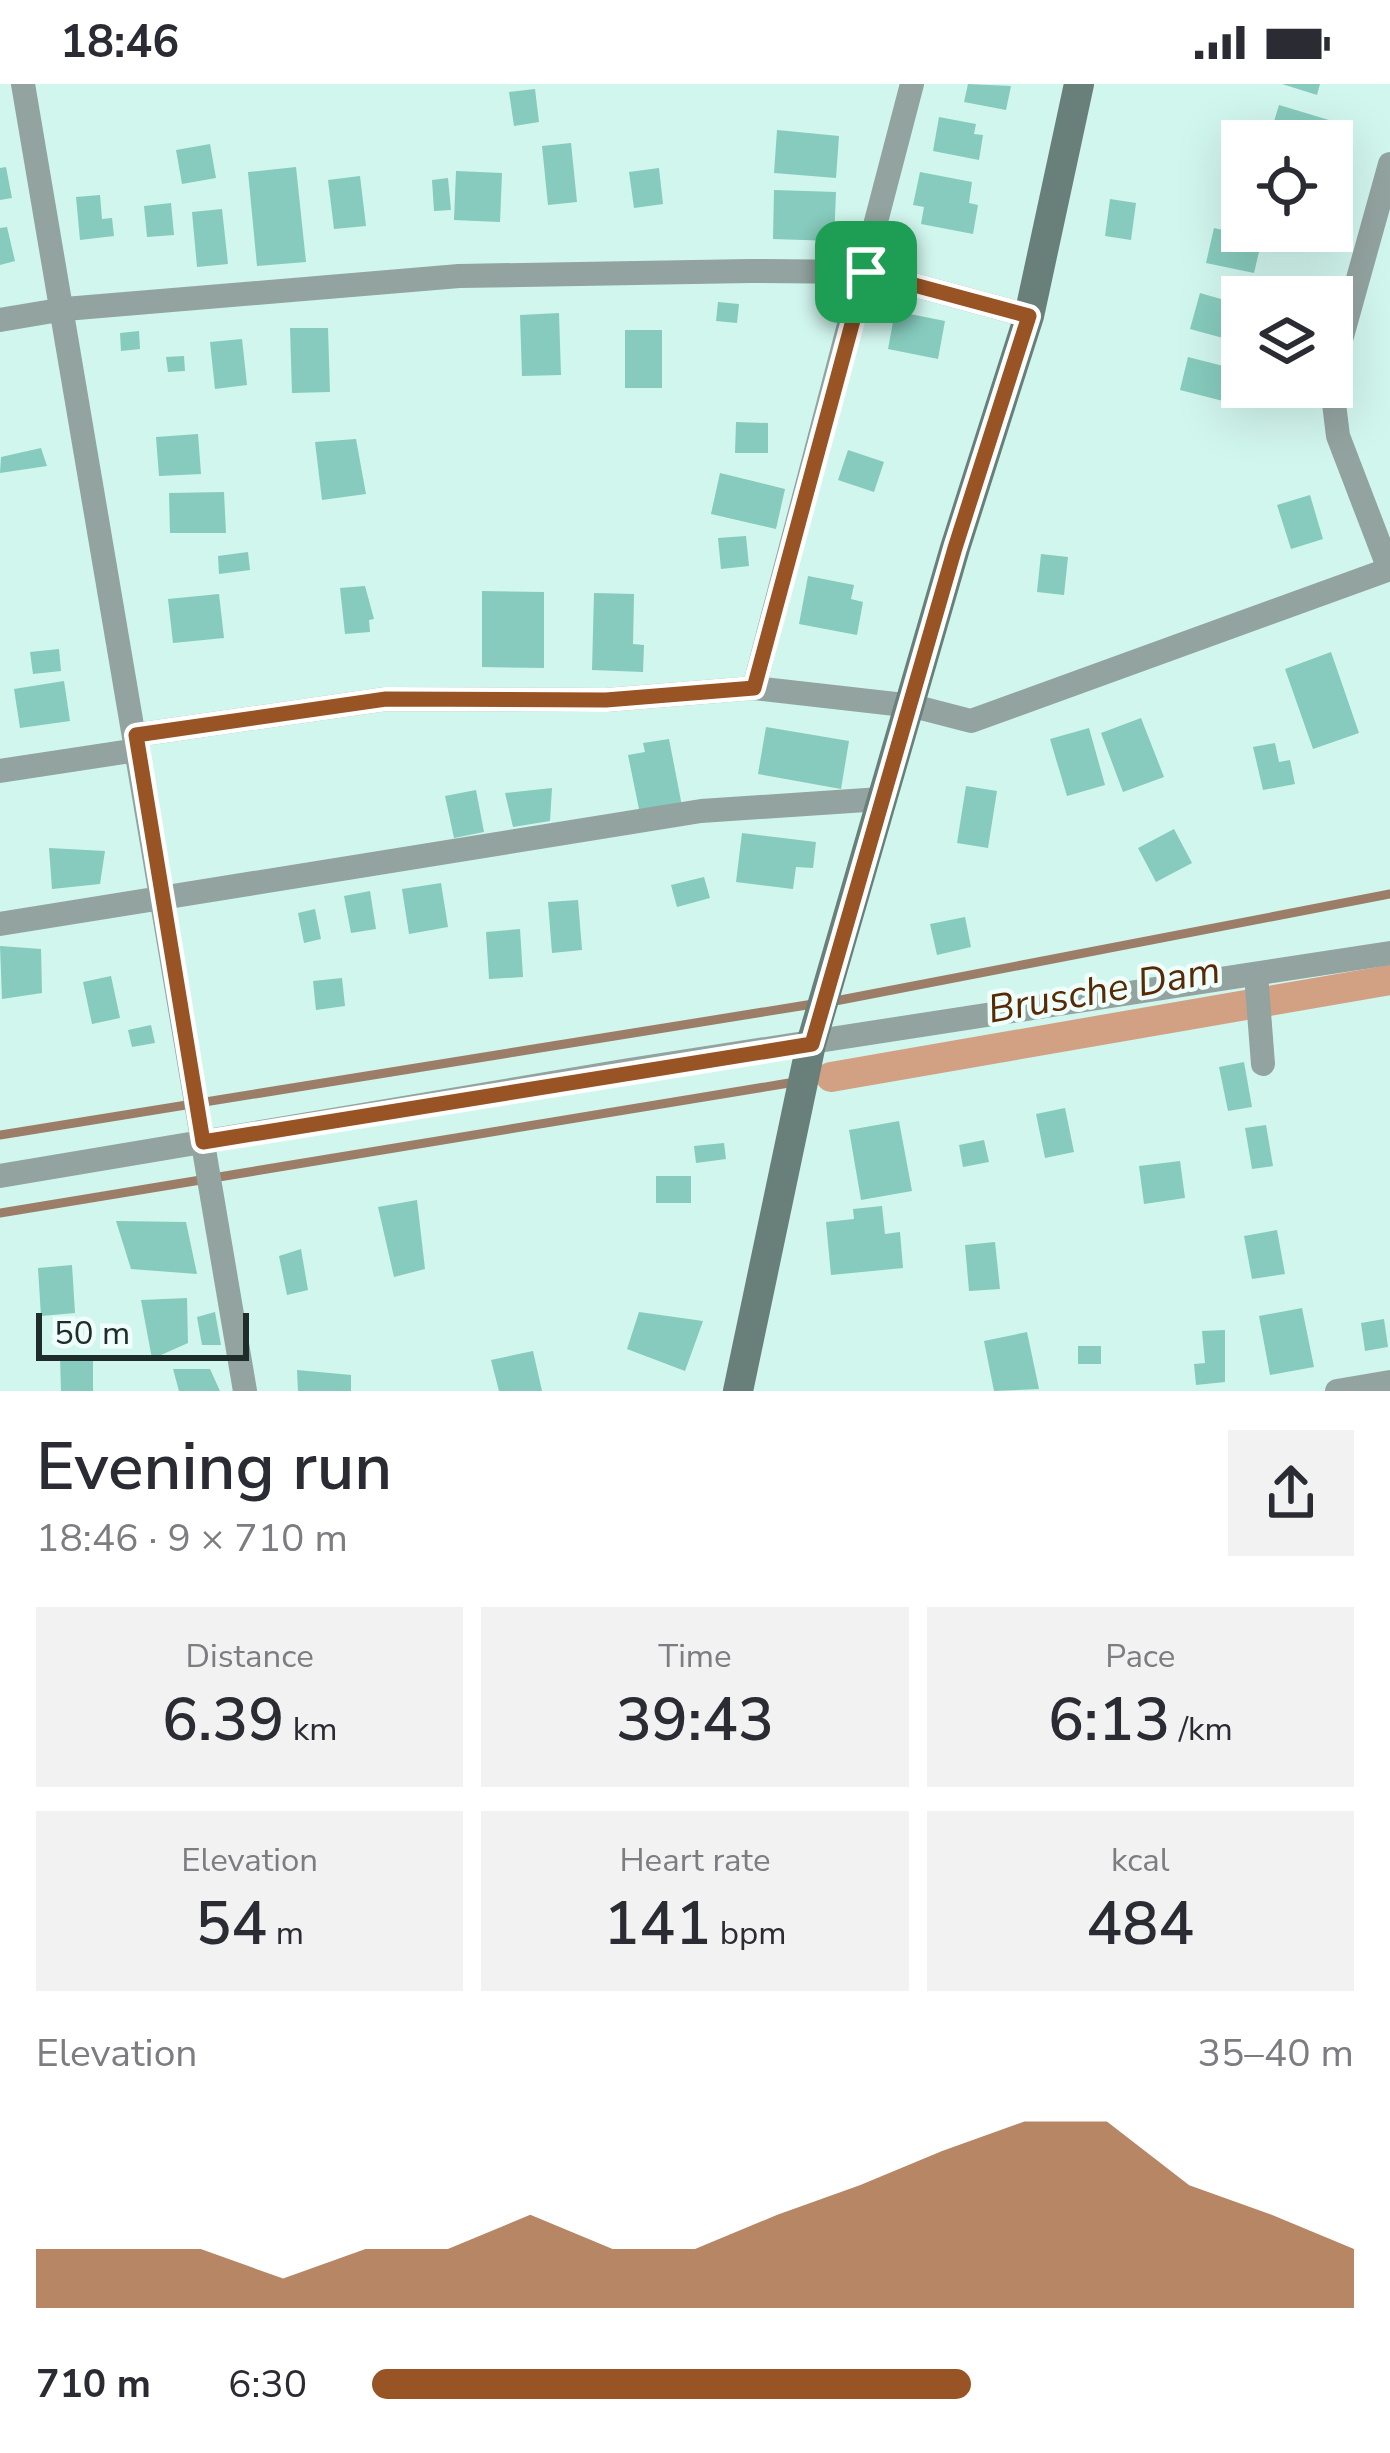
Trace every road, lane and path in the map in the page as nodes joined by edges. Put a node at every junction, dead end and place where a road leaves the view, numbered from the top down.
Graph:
1 (22, 84) edge
2 (912, 84) edge
3 (1079, 84) edge
4 (1390, 164) edge
5 (866, 272) junction
6 (1353, 297) edge
7 (64, 309) junction
8 (1029, 316) junction
9 (0, 320) edge
10 (1335, 408) edge
11 (1389, 569) edge
12 (754, 688) junction
13 (913, 706) junction
14 (136, 742) junction
15 (0, 771) edge
16 (881, 800) junction
17 (163, 899) junction
18 (0, 924) edge
19 (1390, 952) edge
20 (1256, 974) junction
21 (815, 1032) junction
22 (1263, 1064) dead end
23 (208, 1166) junction
24 (0, 1176) edge
25 (1390, 1382) edge
26 (245, 1391) edge
27 (738, 1391) edge
28 (1337, 1391) edge

1 - 7 street
2 - 5 street
3 - 8 main road
4 - 6 street
5 - 7 street
5 - 8 street
5 - 12 street
7 - 9 street
7 - 14 street
8 - 13 main road
10 - 11 street
11 - 13 street
12 - 13 street
12 - 14 street
13 - 16 main road
14 - 15 street
14 - 17 street
16 - 17 street
16 - 21 main road
17 - 18 street
17 - 23 street
19 - 20 street
20 - 21 street
20 - 22 street
21 - 23 street
21 - 27 main road
23 - 24 street
23 - 26 street
25 - 28 street

